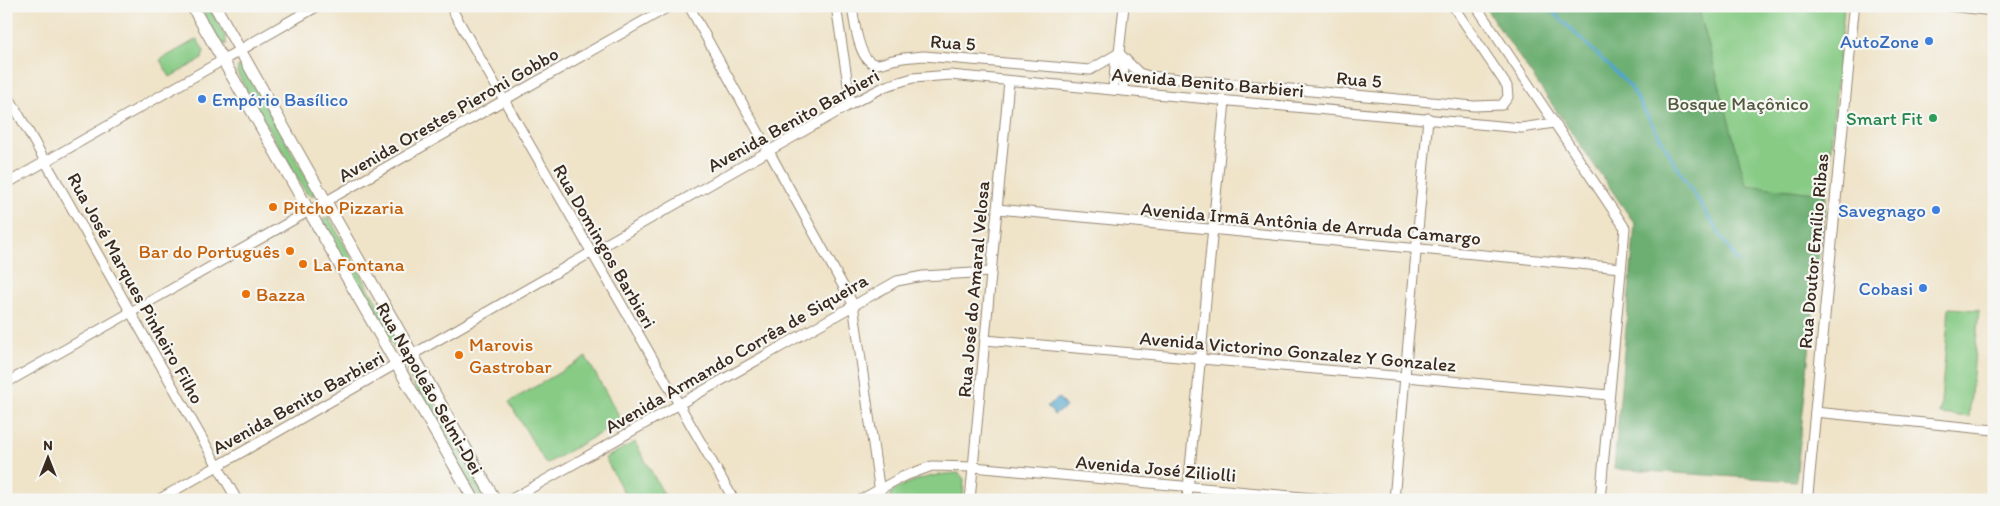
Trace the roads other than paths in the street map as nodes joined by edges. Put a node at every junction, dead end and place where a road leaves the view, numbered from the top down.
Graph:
1 (192, 6) edge
2 (215, 6) edge
3 (316, 6) edge
4 (450, 6) edge
5 (670, 6) edge
6 (689, 6) edge
7 (836, 6) edge
8 (852, 6) edge
9 (1124, 6) edge
10 (1453, 6) edge
11 (1476, 6) edge
12 (1854, 6) edge
13 (1949, 6) edge
14 (1994, 11) edge
15 (240, 50) junction
16 (1120, 55) junction
17 (222, 60) junction
18 (1009, 81) junction
19 (1113, 90) junction
20 (1123, 90) junction
21 (6, 92) edge
22 (1225, 100) junction
23 (504, 101) junction
24 (851, 104) junction
25 (1428, 118) junction
26 (1554, 123) junction
27 (769, 150) junction
28 (46, 161) junction
29 (6, 184) edge
30 (325, 202) junction
31 (997, 209) junction
32 (310, 212) junction
33 (1212, 230) junction
34 (1417, 249) junction
35 (590, 252) junction
36 (1621, 268) junction
37 (990, 272) junction
38 (853, 304) junction
39 (131, 312) junction
40 (985, 340) junction
41 (413, 356) junction
42 (1200, 360) junction
43 (397, 365) junction
44 (1406, 376) junction
45 (6, 383) edge
46 (1609, 396) junction
47 (677, 405) junction
48 (1815, 412) junction
49 (1994, 430) edge
50 (218, 465) junction
51 (973, 467) junction
52 (1188, 487) junction
53 (880, 488) junction
54 (158, 500) edge
55 (237, 500) edge
56 (474, 500) edge
57 (495, 500) edge
58 (510, 500) edge
59 (734, 500) edge
60 (860, 500) edge
61 (881, 500) edge
62 (970, 500) edge
63 (1187, 500) edge
64 (1336, 500) edge
65 (1394, 500) edge
66 (1600, 500) edge
67 (1807, 500) edge

1 - 17 main road, Rua Napoleão Selmi-Dei
2 - 15 main road, Rua Napoleão Selmi-Dei
3 - 15 street
4 - 23 street, Rua Domingos Barbieri
5 - 23 street, Avenida Orestes Pieroni Gobbo
6 - 27 street
7 - 24 street
8 - 16 street, Rua 5
9 - 16 street
10 - 16 street, Rua 5
11 - 26 street
12 - 48 street, Rua Doutor Emílio Ribas
13 - 14 street
15 - 17 street
15 - 30 main road, Rua Napoleão Selmi-Dei
16 - 19 street
16 - 20 street
17 - 28 street
17 - 32 main road, Rua Napoleão Selmi-Dei
18 - 19 street, Avenida Benito Barbieri
18 - 24 street, Avenida Benito Barbieri
18 - 31 street, Rua José do Amaral Velosa
19 - 20 street, Avenida Benito Barbieri
20 - 22 street, Avenida Benito Barbieri
21 - 28 street, Rua José Marques Pinheiro Filho
22 - 25 street, Avenida Benito Barbieri
22 - 33 street
23 - 30 street, Avenida Orestes Pieroni Gobbo
23 - 35 street, Rua Domingos Barbieri
24 - 27 street, Avenida Benito Barbieri
25 - 26 street, Avenida Benito Barbieri
25 - 34 street
26 - 36 street
27 - 35 street, Avenida Benito Barbieri
27 - 38 street
28 - 29 street
28 - 39 street, Rua José Marques Pinheiro Filho
30 - 32 street, Avenida Orestes Pieroni Gobbo
30 - 41 main road, Rua Napoleão Selmi-Dei
31 - 33 street, Avenida Irmã Antônia de Arruda Camargo
31 - 37 street, Rua José do Amaral Velosa
32 - 39 street, Avenida Orestes Pieroni Gobbo
32 - 43 main road, Rua Napoleão Selmi-Dei
33 - 34 street, Avenida Irmã Antônia de Arruda Camargo
33 - 42 street
34 - 36 street, Avenida Irmã Antônia de Arruda Camargo
34 - 44 street
35 - 41 street, Avenida Benito Barbieri
35 - 47 street, Rua Domingos Barbieri
36 - 46 street
37 - 38 street, Avenida Armando Corrêa de Siqueira
37 - 40 street, Rua José do Amaral Velosa
38 - 47 street, Avenida Armando Corrêa de Siqueira
38 - 53 street
39 - 45 street, Avenida Orestes Pieroni Gobbo
39 - 50 street, Rua José Marques Pinheiro Filho
40 - 42 street, Avenida Victorino Gonzalez Y Gonzalez
40 - 51 street, Rua José do Amaral Velosa
41 - 43 street, Avenida Benito Barbieri
41 - 57 main road, Rua Napoleão Selmi-Dei
42 - 44 street, Avenida Victorino Gonzalez Y Gonzalez
42 - 52 street
43 - 50 street, Avenida Benito Barbieri
43 - 56 main road, Rua Napoleão Selmi-Dei
44 - 46 street, Avenida Victorino Gonzalez Y Gonzalez
44 - 65 street
46 - 66 street
47 - 58 street, Avenida Armando Corrêa de Siqueira
47 - 59 street, Rua Domingos Barbieri
48 - 49 street
48 - 67 street, Rua Doutor Emílio Ribas
50 - 54 street, Avenida Benito Barbieri
50 - 55 street, Rua José Marques Pinheiro Filho
51 - 52 street, Avenida José Ziliolli
51 - 53 street, Avenida José Ziliolli
51 - 62 street, Rua José do Amaral Velosa
52 - 63 street
52 - 64 street, Avenida José Ziliolli
53 - 60 street, Avenida José Ziliolli
53 - 61 street

